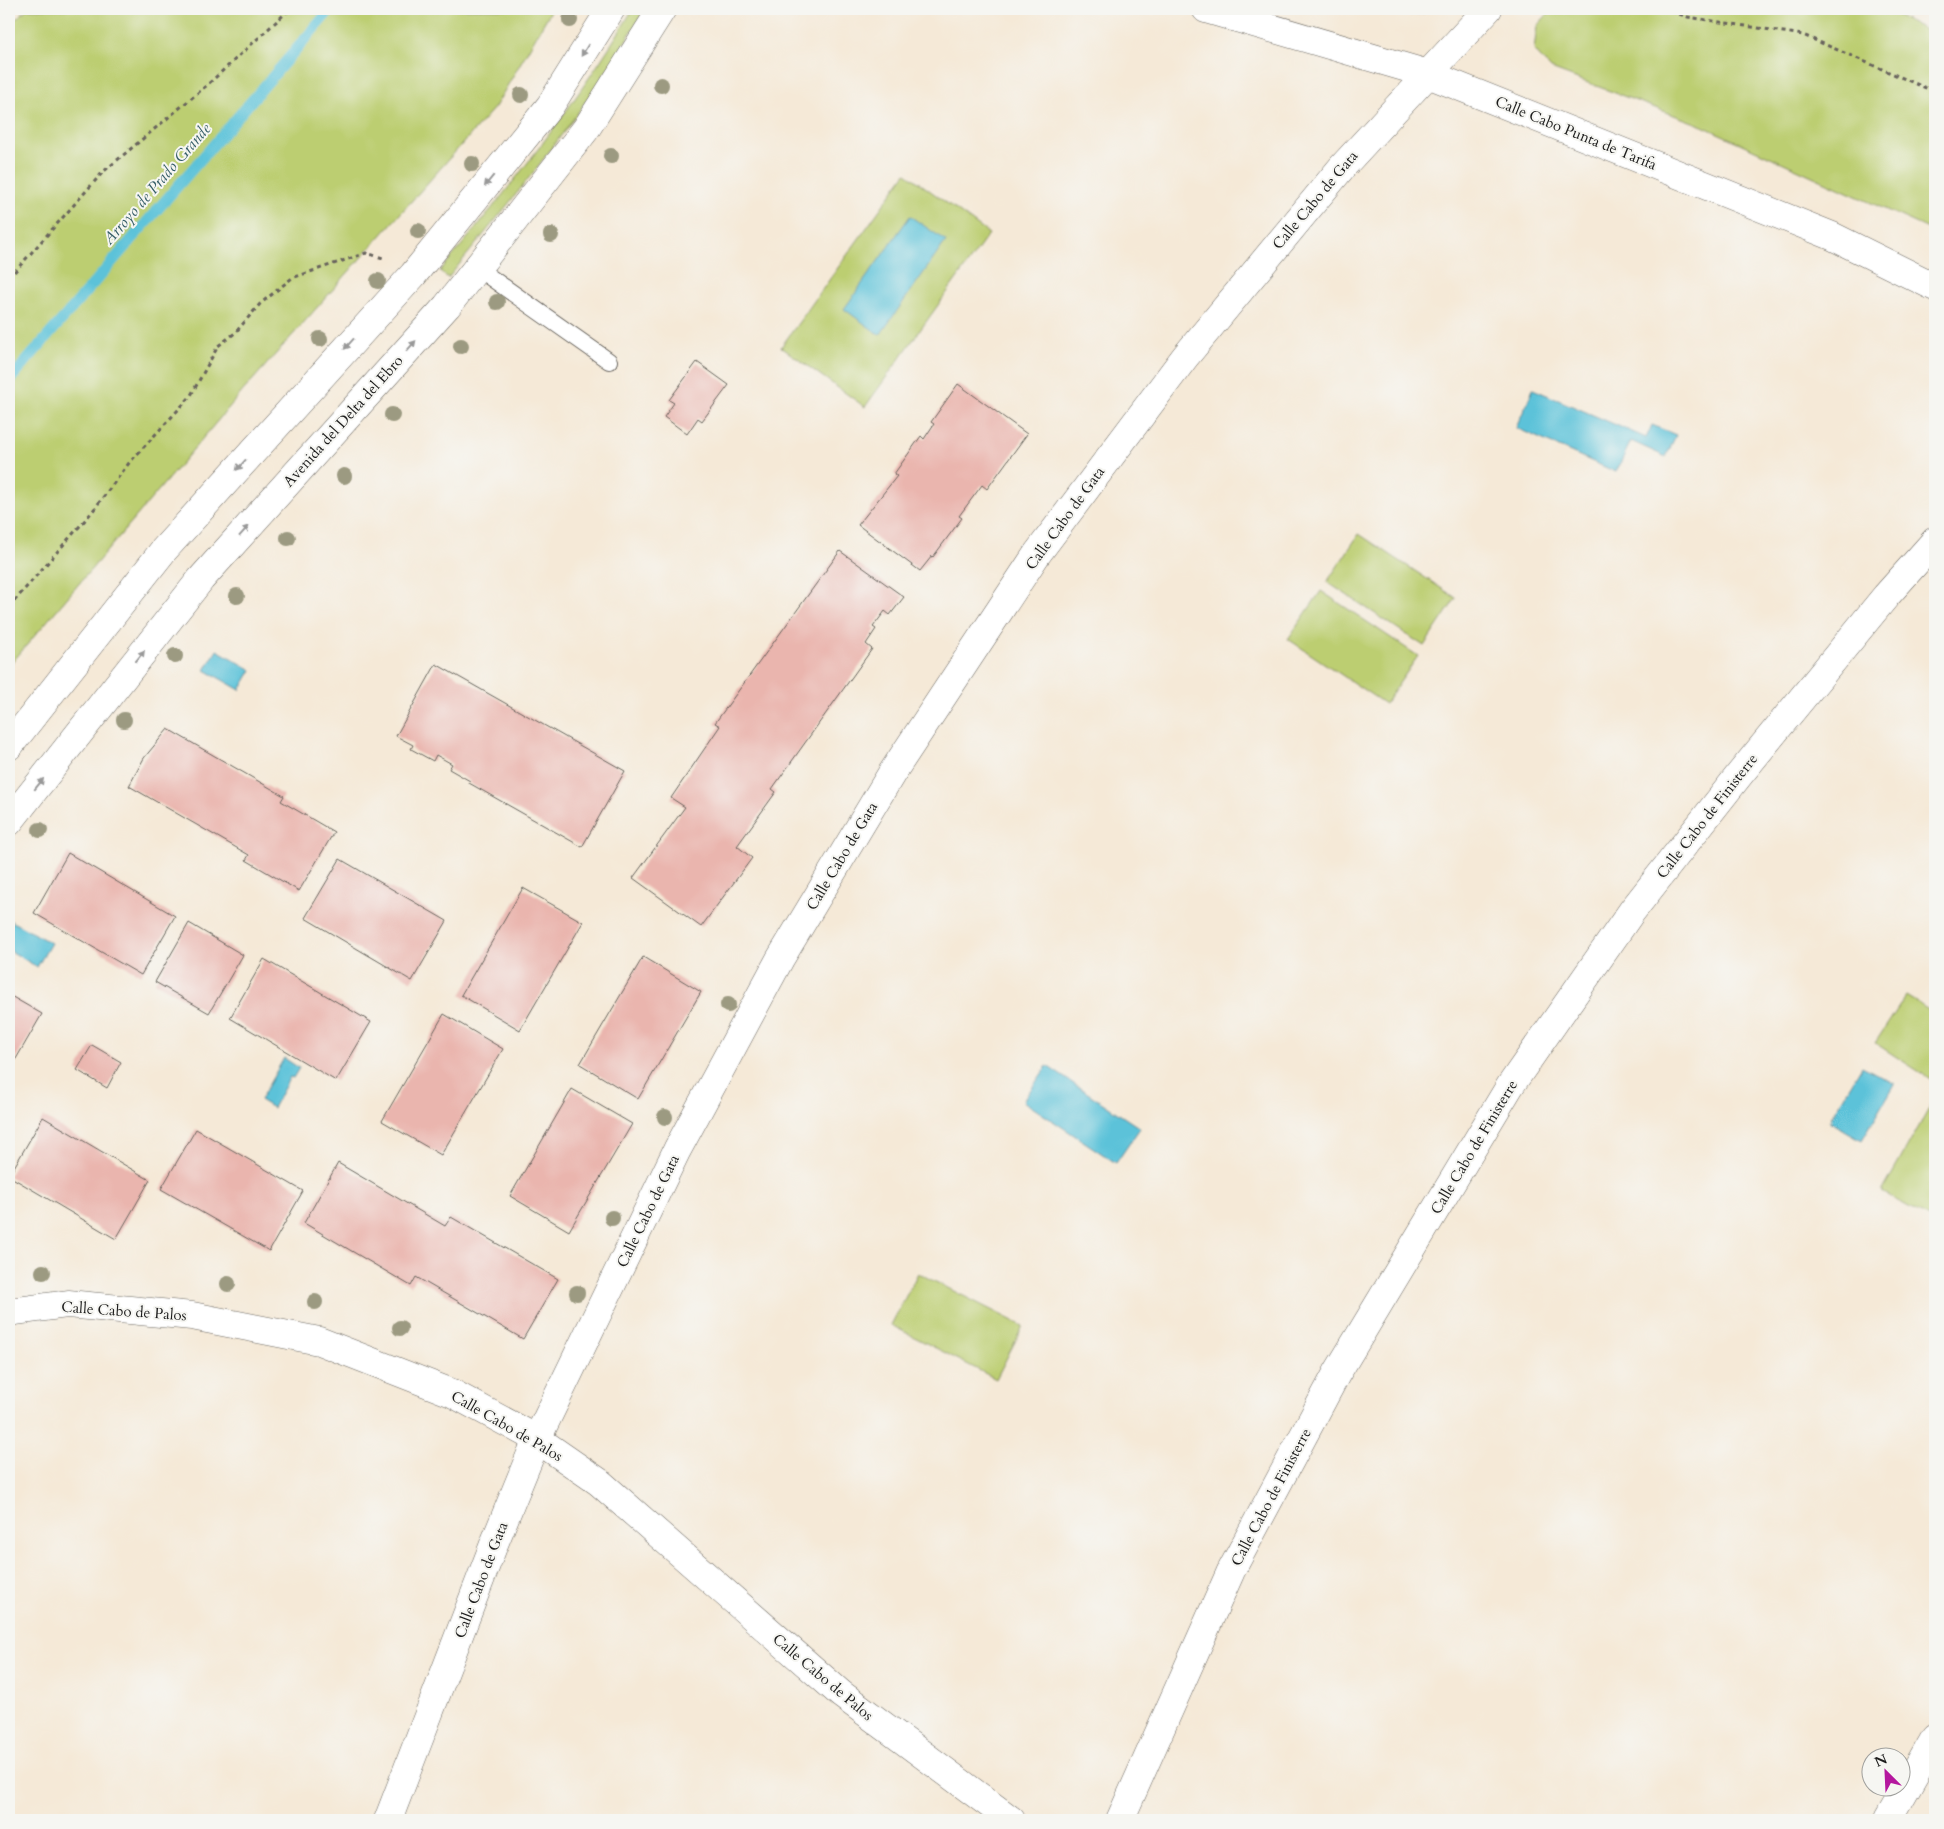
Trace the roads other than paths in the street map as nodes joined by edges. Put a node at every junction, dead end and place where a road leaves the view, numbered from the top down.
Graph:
1 (611, 9) edge
2 (662, 9) edge
3 (1206, 9) edge
4 (1488, 9) edge
5 (1428, 74) junction
6 (477, 268) junction
7 (1935, 287) edge
8 (609, 361) dead end
9 (1935, 541) edge
10 (9, 746) edge
11 (9, 822) edge
12 (9, 1312) edge
13 (537, 1439) junction
14 (1935, 1738) edge
15 (388, 1820) edge
16 (1011, 1820) edge
17 (1120, 1820) edge
18 (1888, 1820) edge

1 -> 10 street
2 - 6 street, Avenida del Delta del Ebro
3 - 5 street, Calle Cabo Punta de Tarifa
4 - 5 street, Calle Cabo de Gata
5 - 7 street, Calle Cabo Punta de Tarifa
5 - 13 street, Calle Cabo de Gata
6 - 8 lane
11 -> 6 street, Avenida del Delta del Ebro
9 - 17 street, Calle Cabo de Finisterre
12 - 13 street, Calle Cabo de Palos
13 - 15 street, Calle Cabo de Gata
13 - 16 street, Calle Cabo de Palos
14 - 18 street

